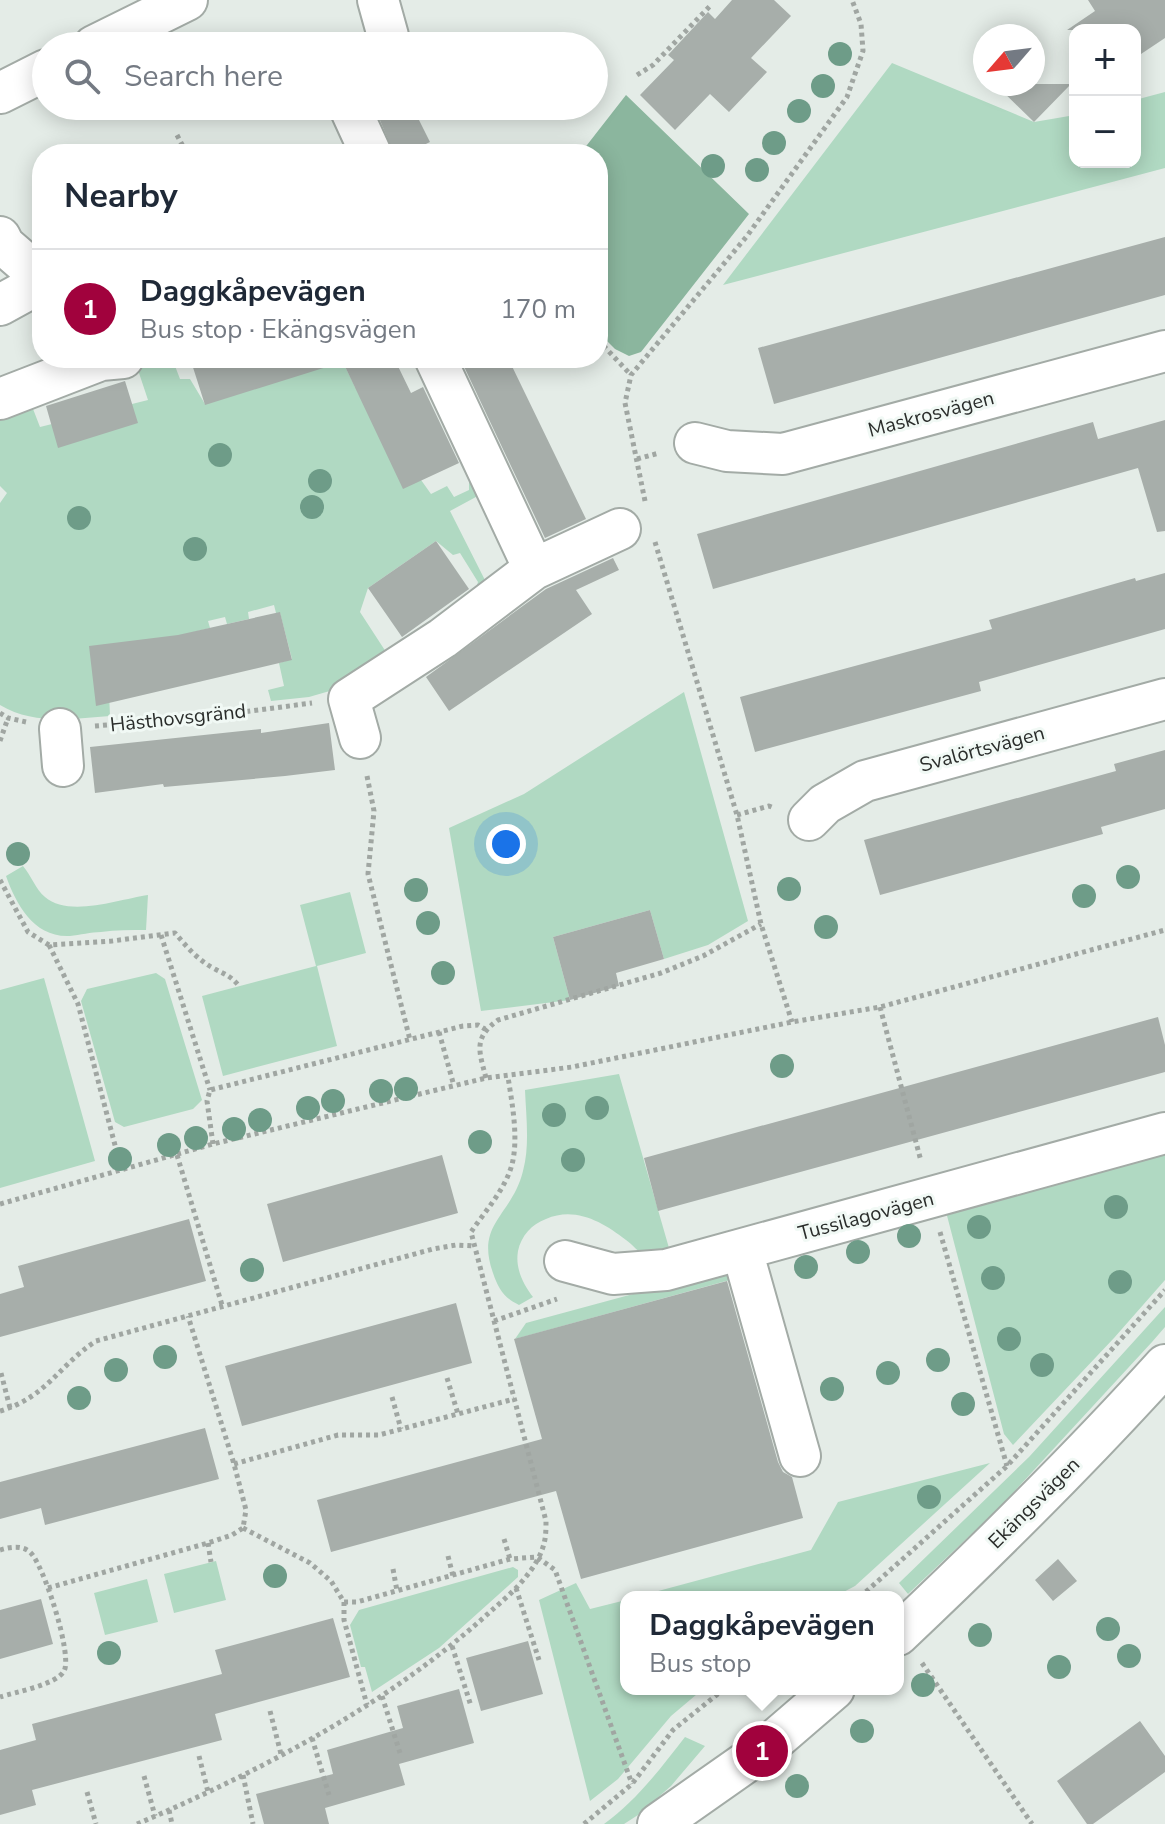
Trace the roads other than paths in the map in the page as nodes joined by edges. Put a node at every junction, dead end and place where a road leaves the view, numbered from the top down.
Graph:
1 (187, 0) edge
2 (122, 32) edge
3 (32, 77) edge
4 (0, 93) edge
5 (355, 120) edge
6 (366, 144) edge
7 (0, 237) edge
8 (32, 271) edge
9 (32, 286) edge
10 (0, 305) edge
11 (1165, 351) edge
12 (84, 368) edge
13 (440, 368) edge
14 (0, 399) edge
15 (695, 443) dead end
16 (639, 522) road end
17 (534, 569) junction
18 (1165, 699) edge
19 (360, 738) dead end
20 (809, 820) dead end
21 (1165, 1133) edge
22 (742, 1250) junction
23 (565, 1261) dead end
24 (1165, 1365) edge
25 (800, 1456) dead end
26 (908, 1647) edge
27 (827, 1695) edge
28 (658, 1824) edge

1 - 2 street
3 - 4 street
5 - 6 street
7 - 8 street
9 - 10 street
11 - 15 street, Maskrosvägen
12 - 14 street
13 - 17 street
16 - 17 street
17 - 19 street
18 - 20 street, Svalörtsvägen
21 - 22 street, Tussilagovägen
22 - 23 street, Tussilagovägen
22 - 25 street
24 - 26 street, Ekängsvägen
27 - 28 street

